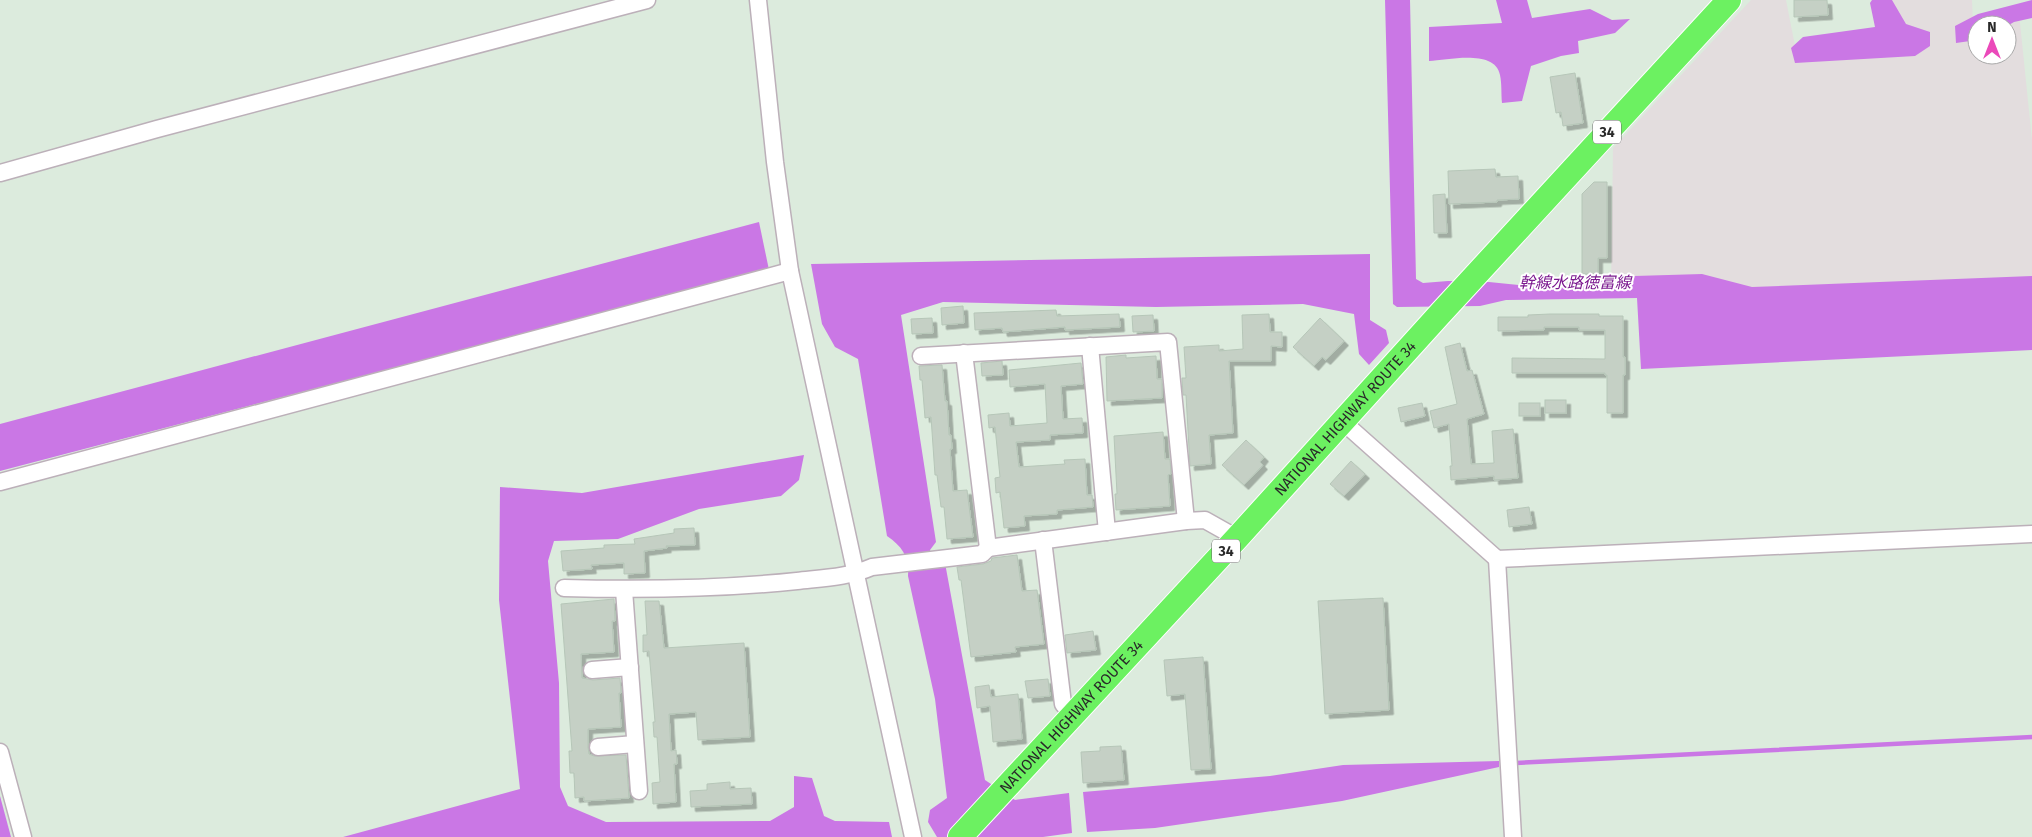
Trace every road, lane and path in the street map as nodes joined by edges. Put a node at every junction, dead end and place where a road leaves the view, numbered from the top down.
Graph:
1 (647, 0) edge
2 (758, 0) edge
3 (1728, 0) edge
4 (0, 173) edge
5 (790, 271) junction
6 (1090, 346) junction
7 (964, 353) junction
8 (921, 356) dead end
9 (1342, 421) junction
10 (0, 482) edge
11 (1186, 521) junction
12 (1106, 532) junction
13 (2032, 534) edge
14 (1237, 538) junction
15 (1044, 540) junction
16 (988, 548) junction
17 (1497, 559) junction
18 (856, 574) junction
19 (564, 588) dead end
20 (624, 590) junction
21 (630, 667) junction
22 (592, 670) dead end
23 (1073, 715) junction
24 (635, 744) junction
25 (598, 747) dead end
26 (0, 752) edge
27 (638, 791) dead end
28 (23, 837) edge
29 (913, 837) edge
30 (960, 837) edge
31 (1513, 837) edge

1 - 4 street
2 - 5 street
3 - 9 highway, NATIONAL HIGHWAY ROUTE 34 / 34
5 - 10 street
5 - 18 street
6 - 7 street
6 - 11 street
6 - 12 street
7 - 8 street
7 - 16 street
9 - 14 highway, NATIONAL HIGHWAY ROUTE 34 / 34
9 - 17 street
11 - 12 street
11 - 14 street
12 - 15 street
13 - 17 street
14 - 23 highway, NATIONAL HIGHWAY ROUTE 34 / 34
15 - 16 street
15 - 23 street
16 - 18 street
17 - 31 street
18 - 20 street
18 - 29 street
19 - 20 street
20 - 21 street
21 - 22 street
21 - 24 street
23 - 30 highway, NATIONAL HIGHWAY ROUTE 34 / 34
24 - 25 street
24 - 27 street
26 - 28 street

